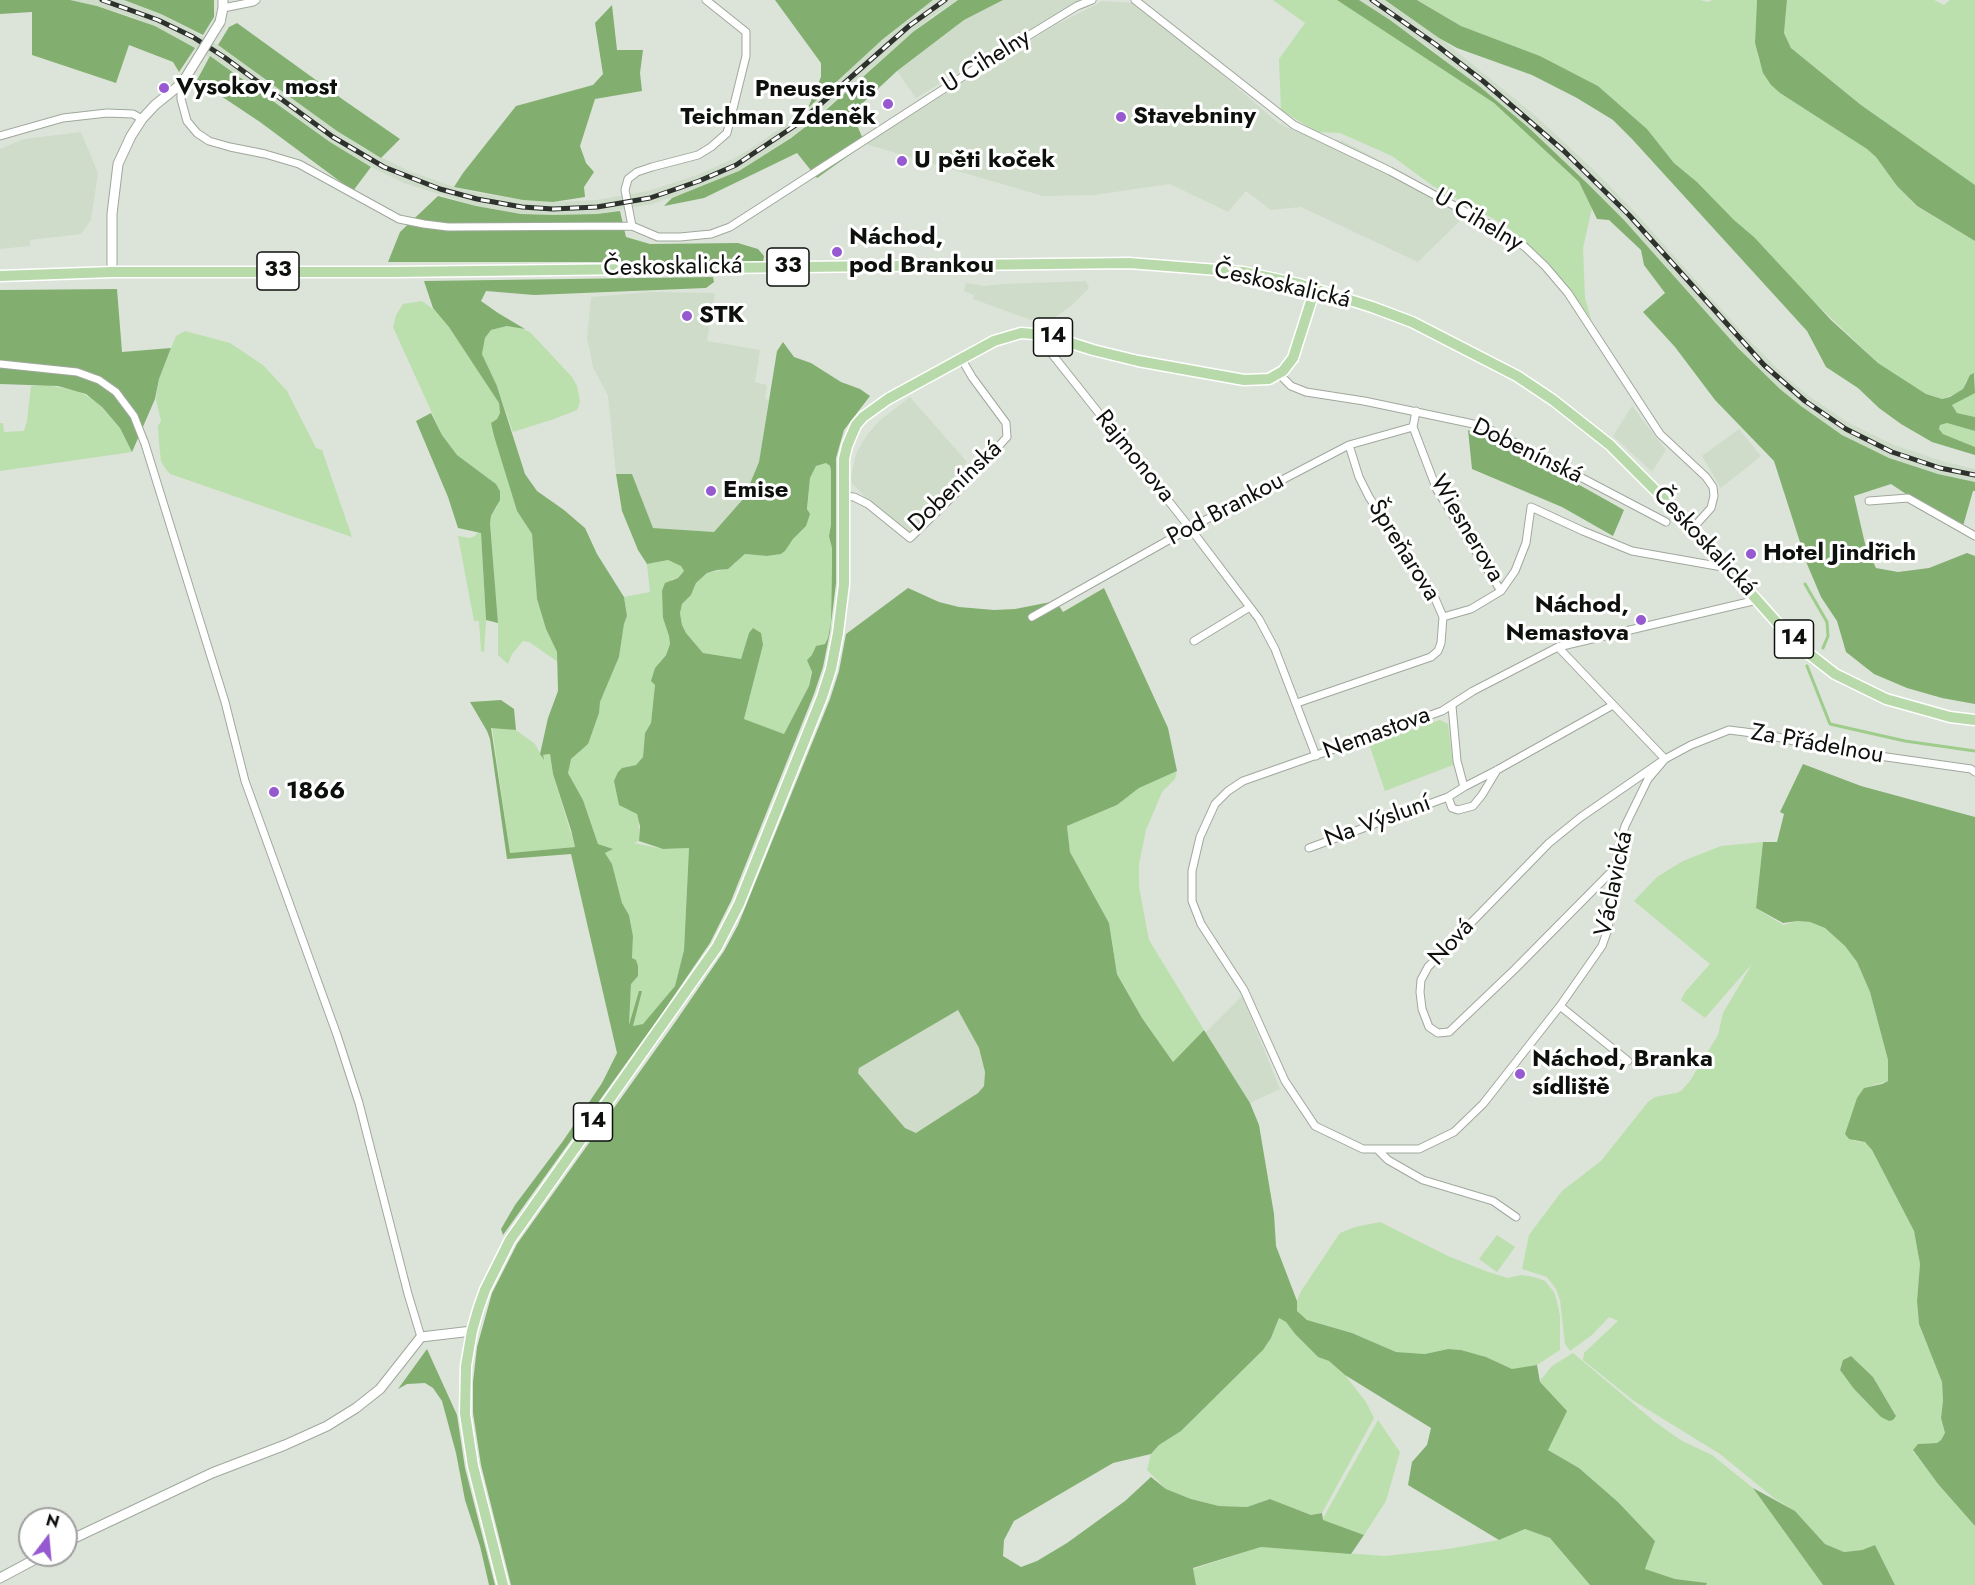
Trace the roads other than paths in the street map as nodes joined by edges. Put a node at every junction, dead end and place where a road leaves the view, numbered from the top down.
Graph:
1 (256, 0) edge
2 (706, 0) edge
3 (1092, 0) edge
4 (1135, 0) edge
5 (223, 4) edge
6 (184, 81) junction
7 (142, 119) junction
8 (0, 136) edge
9 (632, 226) junction
10 (112, 272) junction
11 (0, 276) edge
12 (1316, 289) junction
13 (1046, 334) junction
14 (961, 358) junction
15 (0, 364) edge
16 (1278, 374) junction
17 (1416, 411) junction
18 (1413, 427) junction
19 (1349, 445) junction
20 (843, 496) junction
21 (1869, 501) dead end
22 (1666, 522) dead end
23 (1190, 528) junction
24 (1693, 528) junction
25 (1975, 536) edge
26 (1729, 568) junction
27 (1501, 591) junction
28 (1757, 600) junction
29 (1250, 607) junction
30 (1032, 617) dead end
31 (1443, 617) junction
32 (1194, 640) dead end
33 (1558, 647) junction
34 (1297, 703) junction
35 (1613, 705) junction
36 (1452, 706) junction
37 (1975, 720) edge
38 (1316, 756) junction
39 (1665, 759) junction
40 (1497, 770) junction
41 (1975, 772) edge
42 (1464, 787) junction
43 (1448, 797) junction
44 (1309, 848) dead end
45 (1616, 867) junction
46 (1560, 1005) junction
47 (1254, 1011) joint
48 (1628, 1061) dead end
49 (1377, 1150) junction
50 (1516, 1217) dead end
51 (472, 1331) junction
52 (421, 1337) junction
53 (78, 1536) edge
54 (21, 1567) edge
55 (0, 1578) edge
56 (503, 1585) edge

1 - 5 street
2 - 9 street
3 - 9 street, U Cihelny
4 - 24 street, U Cihelny
5 - 6 street, bridge
6 - 7 street
6 - 9 street
7 - 8 street
7 - 10 street
10 - 11 main road, 33
10 - 12 main road, Českoskalická / 33
12 - 16 main road
12 - 24 main road, Českoskalická / 14
13 - 14 main road, 14
13 - 16 main road, 14
13 - 23 street, Rajmonova
14 - 20 main road, 14
14 - 20 street, Dobenínská
15 - 52 street
16 - 17 street, Dobenínská
17 - 18 street
17 - 22 street, Dobenínská
18 - 19 street, Pod Brankou
18 - 27 street, Wiesnerova
19 - 23 street, Pod Brankou
19 - 31 street, Špreňarova
20 - 51 main road, 14
21 - 25 street
23 - 29 street, Rajmonova
23 - 30 street, Pod Brankou
24 - 26 main road, Českoskalická / 14
26 - 27 street, Wiesnerova
26 - 28 main road, Českoskalická / 14
27 - 31 street
28 - 33 street, Nemastova
28 - 37 main road, Českoskalická / 14
29 - 32 street
29 - 34 street, Rajmonova
31 - 34 street, Špreňarova
33 - 35 street
33 - 36 street, Nemastova
34 - 38 street, Rajmonova
35 - 39 street
35 - 40 street, Na Výsluní
36 - 38 street, Nemastova
36 - 42 street
38 - 47 street, Nemastova
39 - 41 street, Za Přádelnou
39 - 45 street, Václavická
39 - 45 street, Nová
40 - 42 street, Na Výsluní
40 - 43 street, Na Výsluní
42 - 43 street, Na Výsluní
43 - 44 street, Na Výsluní
45 - 46 street, Václavická
46 - 48 street
46 - 49 street, Václavická
47 - 49 street, Václavická
49 - 50 street, Václavická
51 - 52 street
51 - 56 main road, 14
52 - 53 street
54 - 55 street

